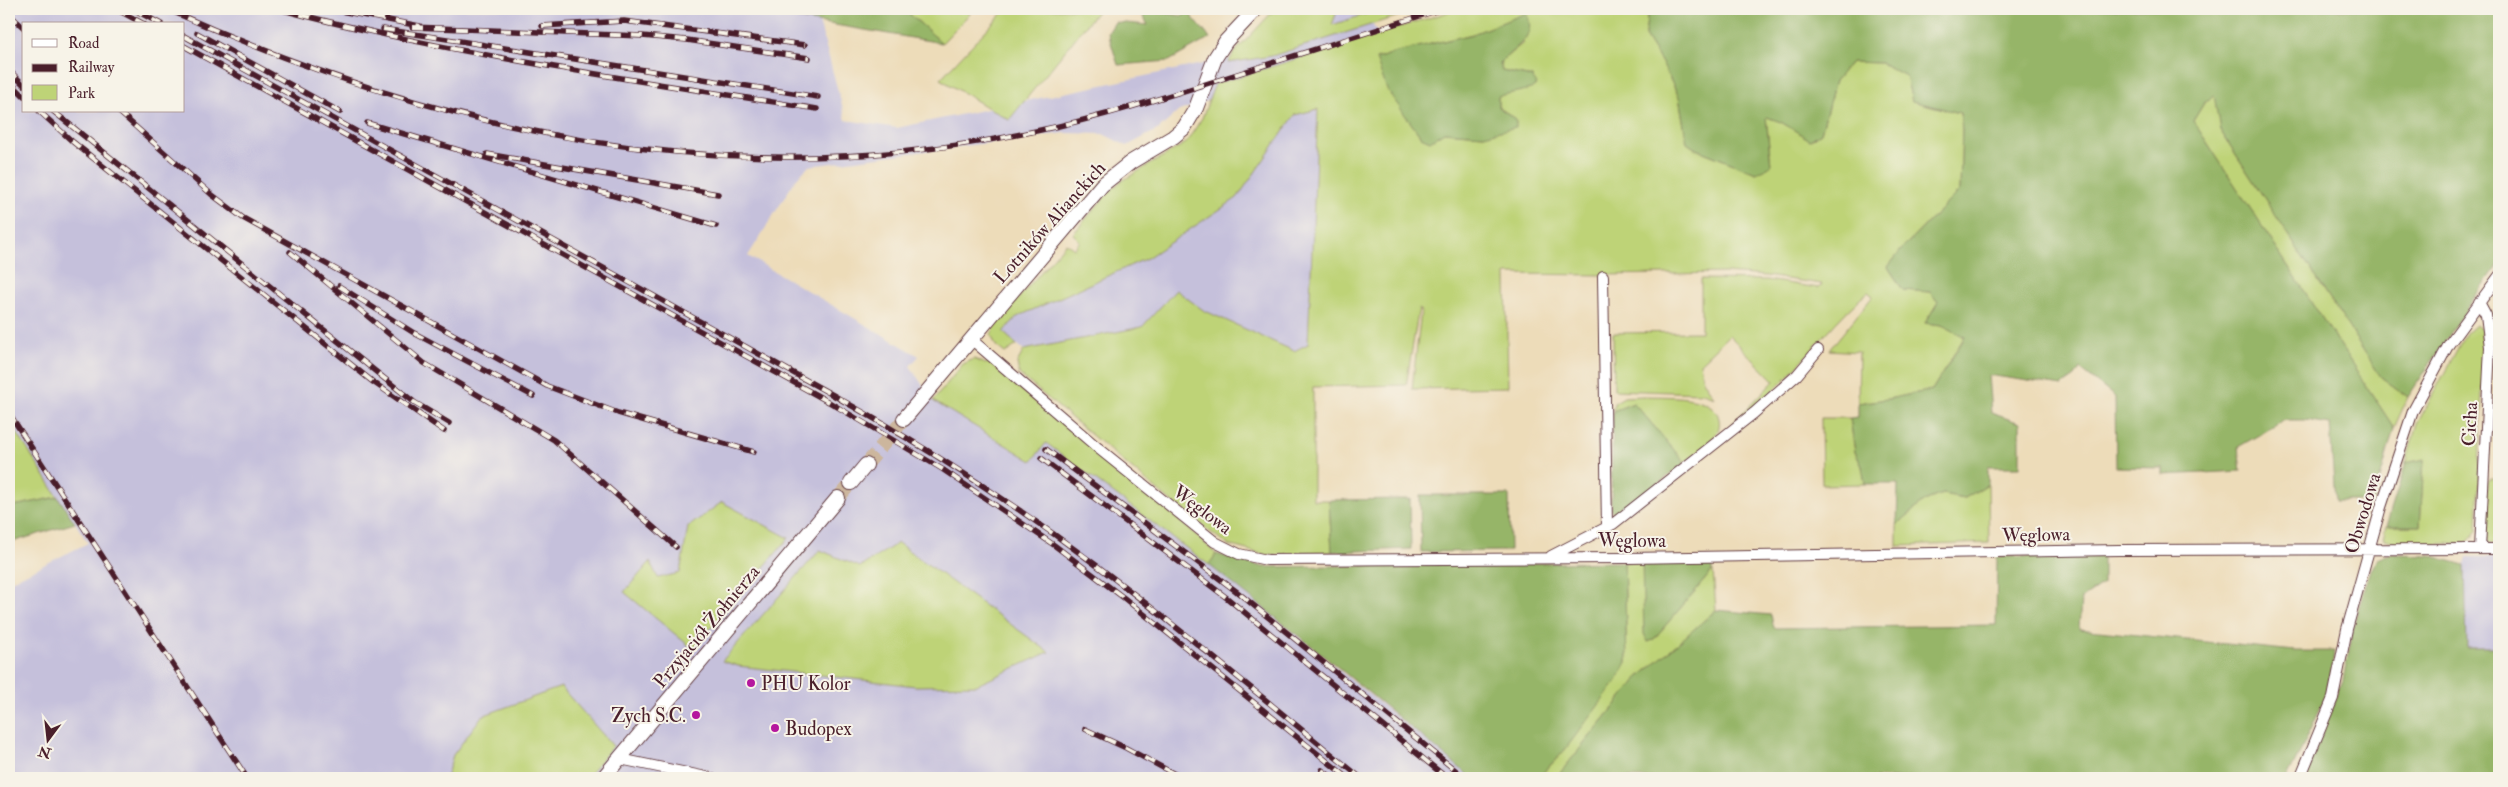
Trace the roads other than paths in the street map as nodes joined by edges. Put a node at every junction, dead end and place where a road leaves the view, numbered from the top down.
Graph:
1 (1256, 9) edge
2 (1603, 276) dead end
3 (2499, 276) edge
4 (2479, 302) junction
5 (971, 339) junction
6 (1818, 350) dead end
7 (904, 419) tunnel mouth
8 (866, 465) tunnel mouth
9 (851, 483) tunnel mouth
10 (838, 498) tunnel mouth
11 (1608, 527) junction
12 (2480, 549) junction
13 (2499, 549) edge
14 (2369, 550) junction
15 (1548, 558) junction
16 (620, 759) junction
17 (603, 778) edge
18 (711, 778) edge
19 (2300, 778) edge

1 - 5 main road, Lotników Alianckich
2 - 11 street
3 - 4 street, Obwodowa
4 - 12 street, Cicha
4 - 14 street, Obwodowa
5 - 7 main road, Lotników Alianckich
5 - 15 street, Węglowa
6 - 11 street
8 - 9 main road
10 - 16 main road, Przyjaciół Żołnierza
11 - 15 street
12 - 13 street
12 - 14 street
14 - 15 street, Węglowa
14 - 19 street, Obwodowa
16 - 17 main road, Przyjaciół Żołnierza
16 - 18 street

